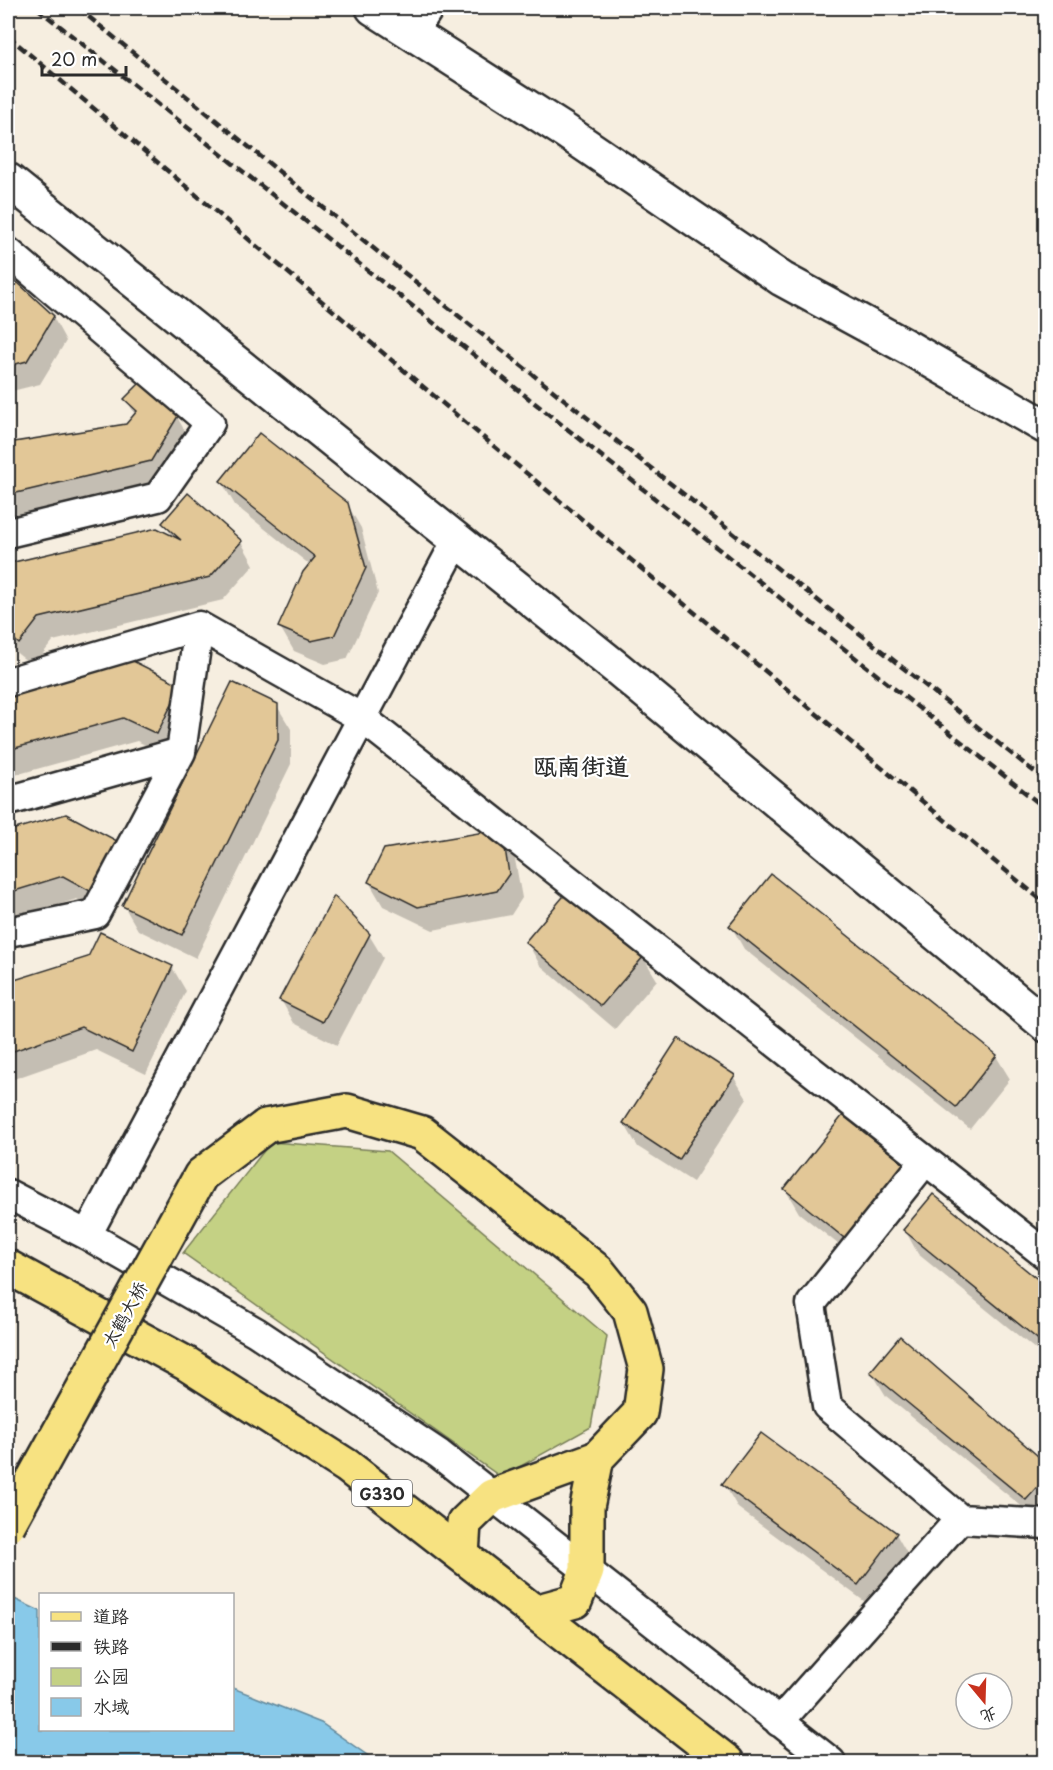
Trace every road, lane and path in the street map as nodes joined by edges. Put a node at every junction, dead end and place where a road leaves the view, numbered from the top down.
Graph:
1 (373, 8) edge
2 (421, 20) edge
3 (8, 180) edge
4 (8, 252) edge
5 (1046, 427) edge
6 (8, 533) edge
7 (457, 540) junction
8 (200, 626) junction
9 (8, 682) edge
10 (362, 718) junction
11 (181, 752) junction
12 (8, 801) edge
13 (8, 932) edge
14 (1046, 1025) edge
15 (925, 1161) junction
16 (8, 1194) edge
17 (87, 1235) junction
18 (1046, 1255) edge
19 (8, 1267) edge
20 (597, 1458) junction
21 (492, 1496) junction
22 (960, 1520) junction
23 (1044, 1520) edge
24 (8, 1525) edge
25 (462, 1555) junction
26 (587, 1571) junction
27 (535, 1612) junction
28 (779, 1722) junction
29 (727, 1762) edge
30 (831, 1762) edge

1 - 2 street
2 - 5 street
3 - 7 street
4 - 6 street
7 - 10 street
7 - 14 street
8 - 9 street
8 - 10 street
8 - 11 street
10 - 15 street
10 - 17 street
11 - 12 street
11 - 13 street
15 - 18 street
15 - 22 street
16 - 17 street
17 - 21 street
19 - 25 main road, G330
20 - 21 main road
20 - 24 main road, 太鹤大桥, bridge
20 - 26 main road
21 - 25 main road
21 - 26 street
22 - 23 street
22 - 28 street
25 - 27 main road, G330
26 - 27 main road
26 - 28 street
27 - 29 main road, G330
28 - 30 street

